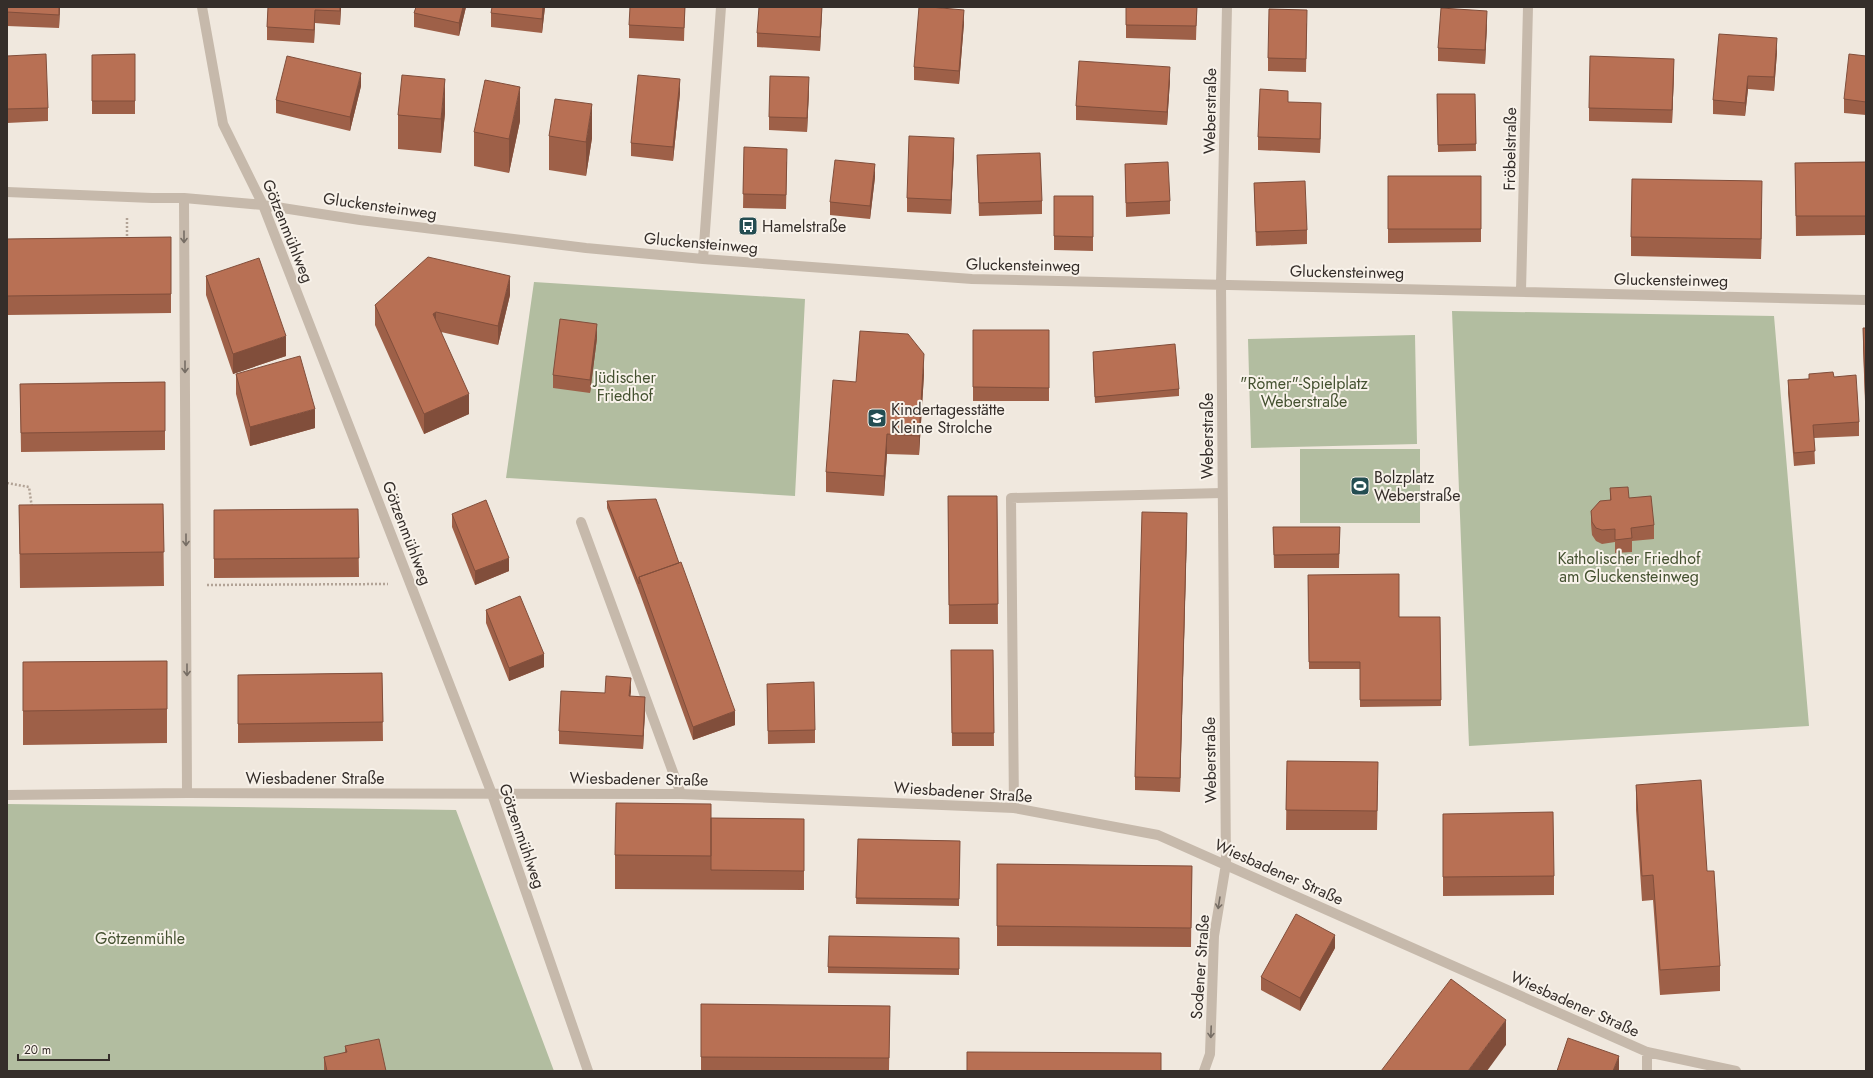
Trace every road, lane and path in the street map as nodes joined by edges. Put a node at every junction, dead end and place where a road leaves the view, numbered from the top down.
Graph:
1 (202, 7) edge
2 (721, 7) edge
3 (1227, 7) edge
4 (1528, 7) edge
5 (7, 192) edge
6 (184, 198) junction
7 (263, 205) junction
8 (127, 232) dead end
9 (127, 247) edge
10 (703, 260) junction
11 (1221, 284) junction
12 (1521, 291) junction
13 (1866, 300) edge
14 (7, 482) edge
15 (1222, 493) junction
16 (32, 510) edge
17 (581, 522) dead end
18 (411, 584) junction
19 (186, 585) junction
20 (187, 793) junction
21 (492, 794) junction
22 (681, 794) junction
23 (7, 795) edge
24 (1014, 808) junction
25 (1226, 864) junction
26 (1647, 1052) junction
27 (588, 1071) edge
28 (1204, 1071) edge
29 (1647, 1071) edge
30 (1736, 1071) edge

1 - 7 street, Götzenmühlweg
2 - 10 street
3 - 11 street, Weberstraße
4 - 12 street, Fröbelstraße
5 - 6 street, Gluckensteinweg
6 - 7 street, Gluckensteinweg
6 -> 19 street
7 - 10 street, Gluckensteinweg
7 - 18 street, Götzenmühlweg
8 - 9 path
10 - 11 street, Gluckensteinweg
11 - 12 street, Gluckensteinweg
11 - 15 street, Weberstraße
12 - 13 street, Gluckensteinweg
14 - 16 path
15 - 24 street
15 - 25 street, Weberstraße
17 - 22 street
18 - 19 path
18 - 21 street, Götzenmühlweg
19 -> 20 street
20 - 21 street, Wiesbadener Straße
20 - 23 street, Wiesbadener Straße
21 - 22 street, Wiesbadener Straße
21 - 27 street, Götzenmühlweg
22 - 24 street, Wiesbadener Straße
24 - 25 street, Wiesbadener Straße
25 - 26 street, Wiesbadener Straße
25 -> 28 street, Sodener Straße
26 - 29 street
26 - 30 street, Wiesbadener Straße

